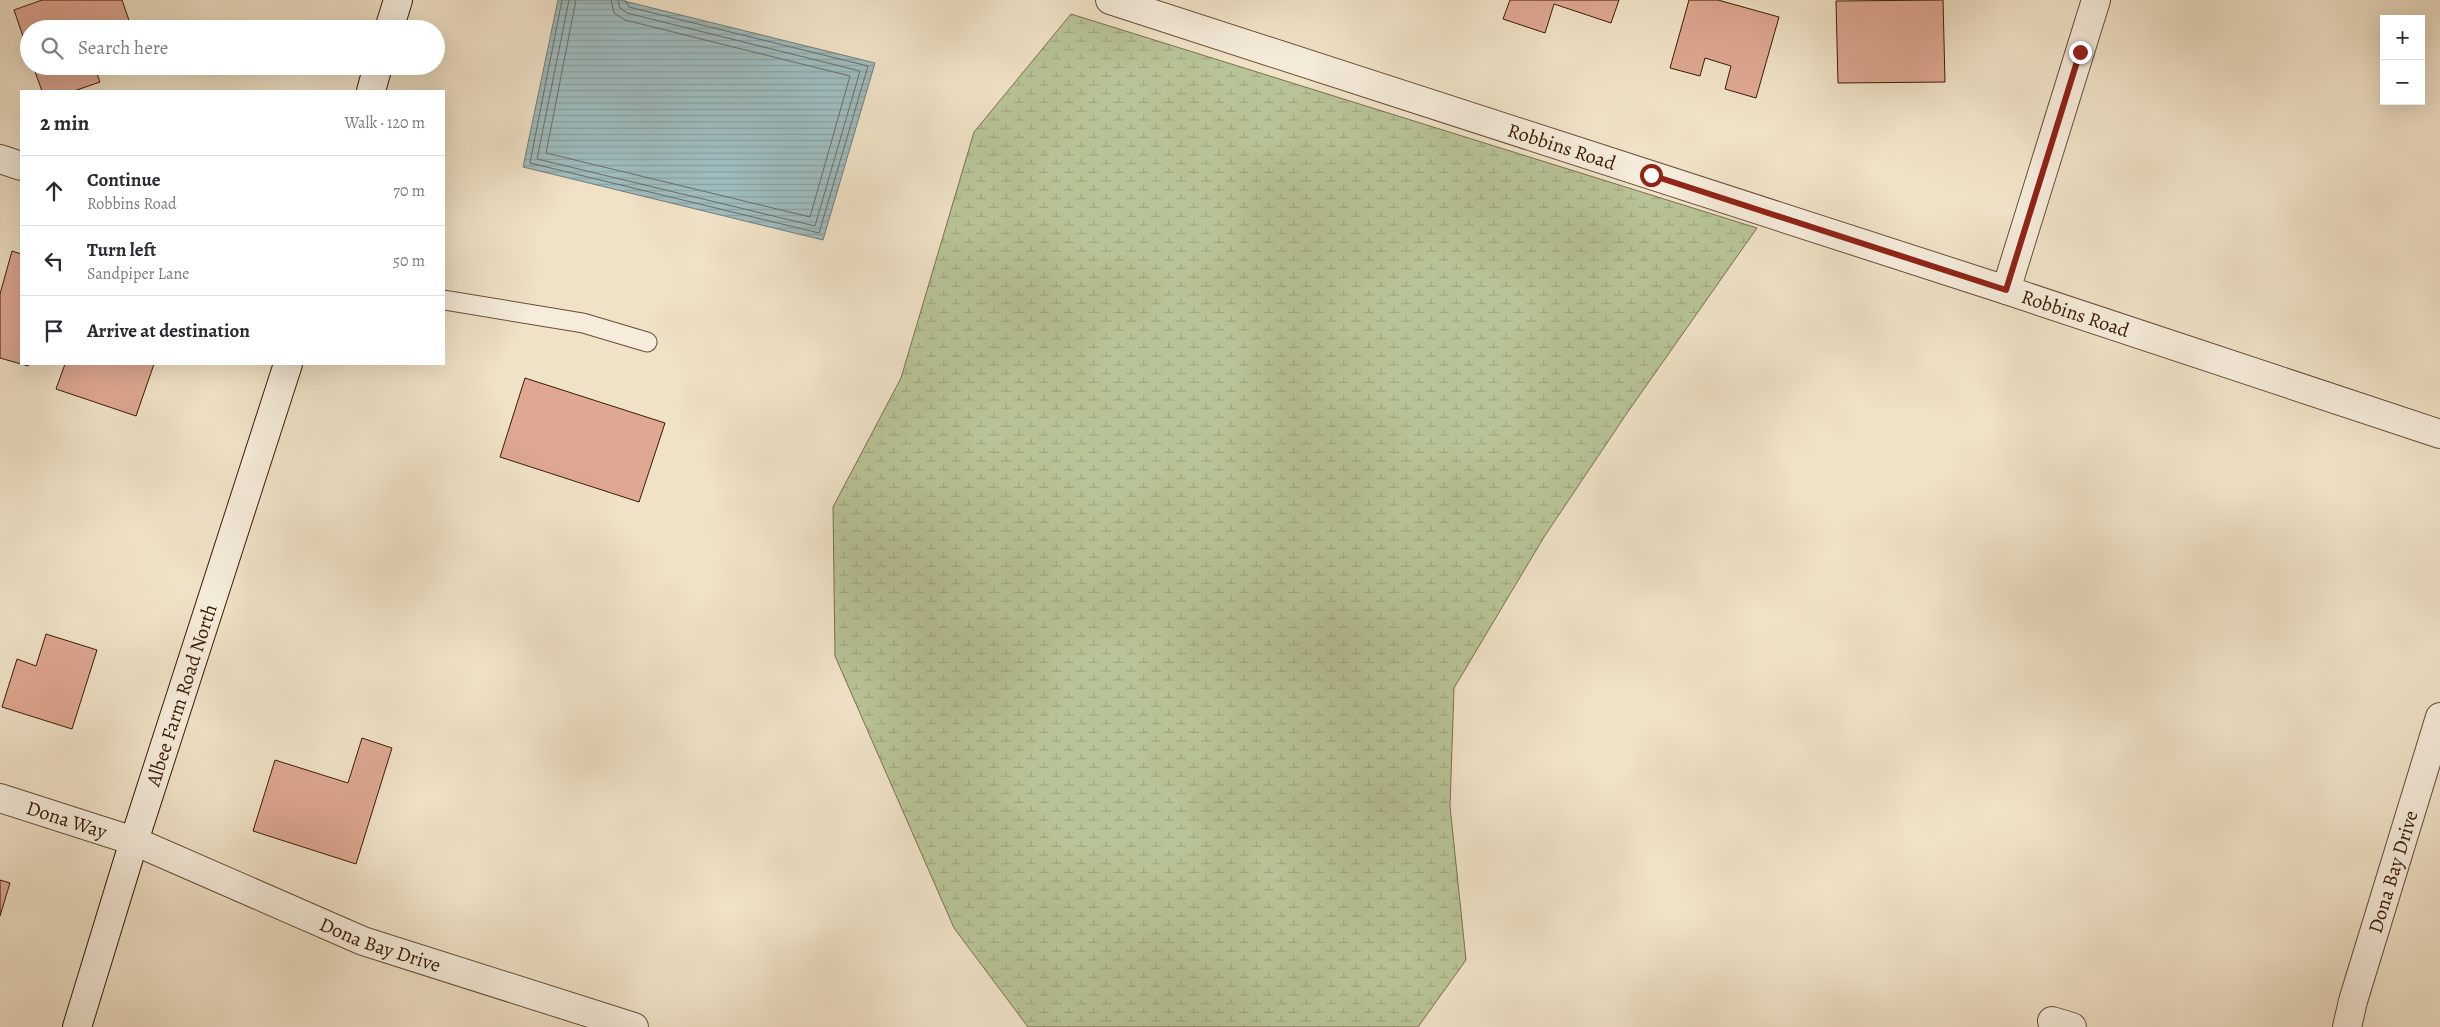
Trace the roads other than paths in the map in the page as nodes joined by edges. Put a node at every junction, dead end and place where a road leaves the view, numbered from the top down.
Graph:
1 (398, 0) edge
2 (1110, 0) edge
3 (2096, 0) edge
4 (392, 20) edge
5 (375, 75) edge
6 (371, 90) edge
7 (0, 159) edge
8 (20, 166) edge
9 (2006, 290) junction
10 (445, 300) edge
11 (647, 342) dead end
12 (288, 365) edge
13 (2440, 434) edge
14 (2440, 717) edge
15 (0, 798) edge
16 (134, 842) junction
17 (77, 1027) edge
18 (634, 1027) edge
19 (2348, 1027) edge

1 - 4 street
2 - 9 street, Robbins Road
3 - 9 street
5 - 6 street
7 - 8 street
9 - 13 street, Robbins Road
10 - 11 lane
12 - 16 street, Albee Farm Road North
14 - 19 street, Dona Bay Drive
15 - 16 street, Dona Way
16 - 17 street, Albee Farm Road North
16 - 18 street, Dona Bay Drive

